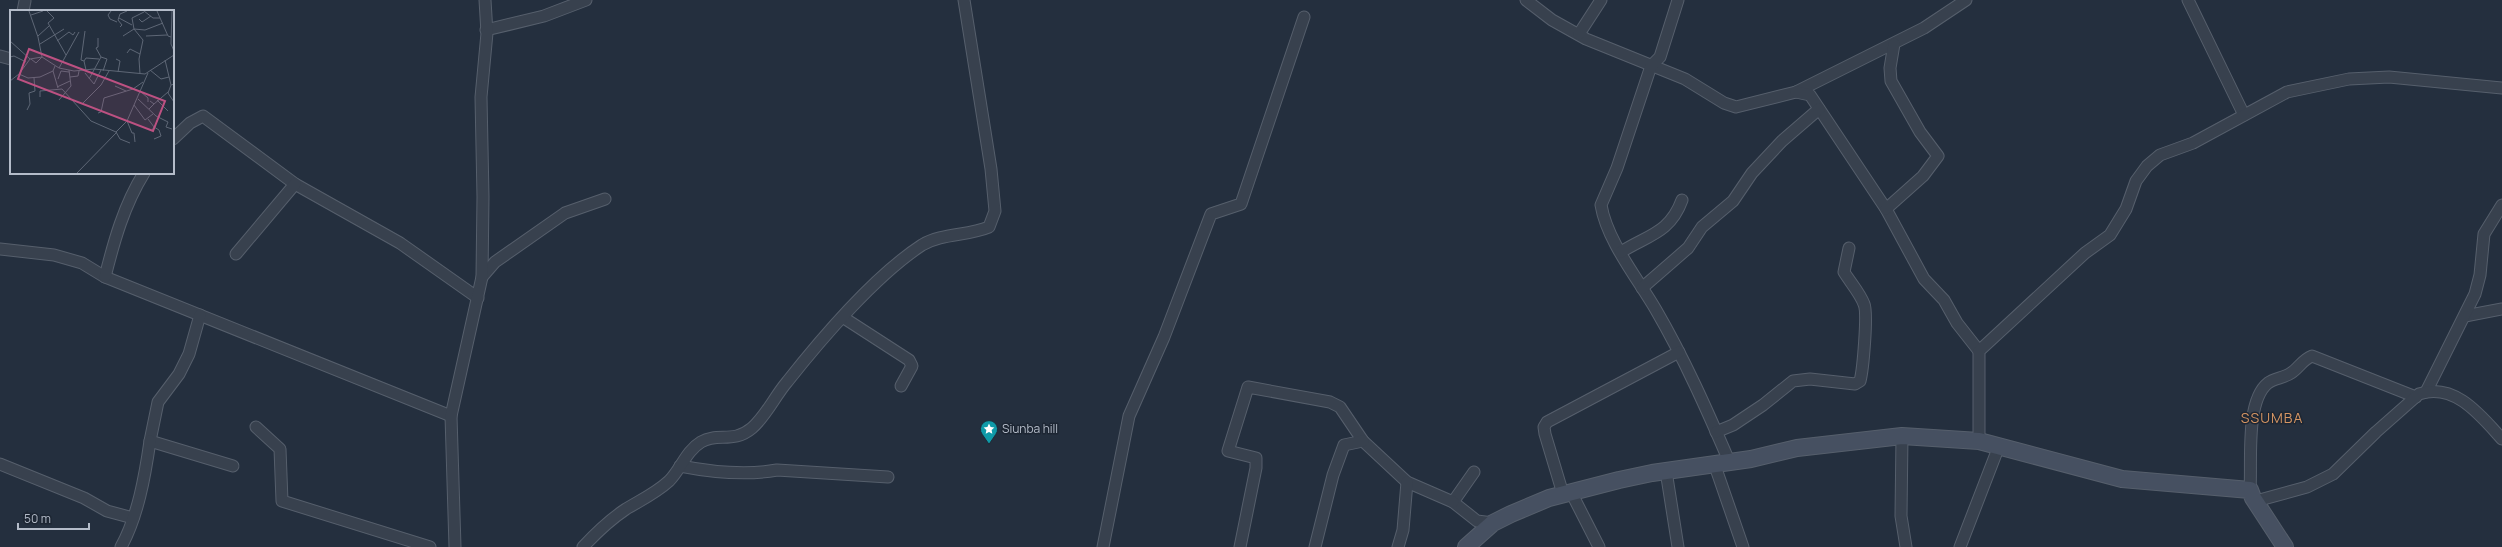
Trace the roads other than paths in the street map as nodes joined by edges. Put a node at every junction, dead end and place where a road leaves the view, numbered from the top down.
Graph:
1 (485, 0) edge
2 (586, 0) edge
3 (964, 0) edge
4 (1526, 0) edge
5 (1601, 0) edge
6 (1678, 0) edge
7 (1966, 0) edge
8 (2188, 0) edge
9 (1304, 17) dead end
10 (486, 30) junction
11 (1578, 34) junction
12 (1894, 44) junction
13 (0, 56) edge
14 (10, 59) edge
15 (1651, 66) junction
16 (2502, 88) edge
17 (1796, 92) junction
18 (1820, 109) junction
19 (2244, 115) junction
20 (174, 138) edge
21 (143, 174) edge
22 (295, 184) junction
23 (605, 199) dead end
24 (1682, 200) dead end
25 (2502, 205) edge
26 (1886, 209) junction
27 (1849, 248) dead end
28 (0, 249) edge
29 (1621, 252) junction
30 (236, 254) dead end
31 (105, 277) junction
32 (482, 277) junction
33 (1642, 288) junction
34 (478, 298) junction
35 (2502, 309) edge
36 (200, 315) junction
37 (2465, 316) junction
38 (844, 318) junction
39 (1979, 351) junction
40 (1679, 352) junction
41 (900, 386) dead end
42 (2421, 394) junction
43 (451, 416) junction
44 (256, 427) dead end
45 (1716, 432) junction
46 (1902, 436) junction
47 (2502, 439) edge
48 (150, 441) junction
49 (1363, 441) junction
50 (1979, 441) junction
51 (1999, 446) junction
52 (1721, 462) junction
53 (0, 464) edge
54 (233, 466) dead end
55 (680, 466) junction
56 (1666, 471) junction
57 (1474, 472) dead end
58 (888, 477) dead end
59 (1407, 482) junction
60 (1567, 493) junction
61 (2253, 495) junction
62 (1453, 502) junction
63 (133, 518) junction
64 (1493, 524) junction
65 (121, 547) edge
66 (430, 547) edge
67 (455, 547) edge
68 (583, 547) edge
69 (1103, 547) edge
70 (1240, 547) edge
71 (1315, 547) edge
72 (1398, 547) edge
73 (1466, 547) edge
74 (1599, 547) edge
75 (1678, 547) edge
76 (1743, 547) edge
77 (1906, 547) edge
78 (1960, 547) edge
79 (2285, 547) edge

1 - 10 street
2 - 10 street
3 - 38 street
4 - 11 street
5 - 11 street
6 - 15 street
7 - 12 street
8 - 19 street
9 - 69 street
10 - 32 street
11 - 15 street
12 - 17 street
12 - 26 street
13 - 14 street
15 - 17 street
15 - 29 street
16 - 19 street
17 - 18 street
18 - 26 street
18 - 33 street
19 - 39 street
20 - 22 street
21 - 31 street
22 - 30 street
22 - 34 street
23 - 32 street
24 - 29 street
25 - 37 street
26 - 39 street
27 - 45 street
28 - 31 street
29 - 33 street
31 - 36 street
32 - 34 street
33 - 40 street
34 - 43 street
35 - 37 street
36 - 43 street
36 - 48 street
37 - 42 street
38 - 41 street
38 - 55 street
39 - 50 street
40 - 45 street
40 - 60 street
42 - 47 street
42 - 61 street
42 - 61 street
43 - 67 street
44 - 66 street
45 - 52 street
46 - 50 street
46 - 52 street
46 - 77 street
48 - 54 street
48 - 63 street
49 - 59 street
49 - 70 street
49 - 71 street
50 - 51 street
51 - 61 street
51 - 78 street
52 - 56 street
52 - 76 street
53 - 63 street
55 - 58 street
55 - 68 street
56 - 60 street
56 - 75 street
57 - 62 street
59 - 62 street
59 - 72 street
60 - 64 street
60 - 74 street
61 - 79 street
62 - 64 street
63 - 65 street
64 - 73 street

